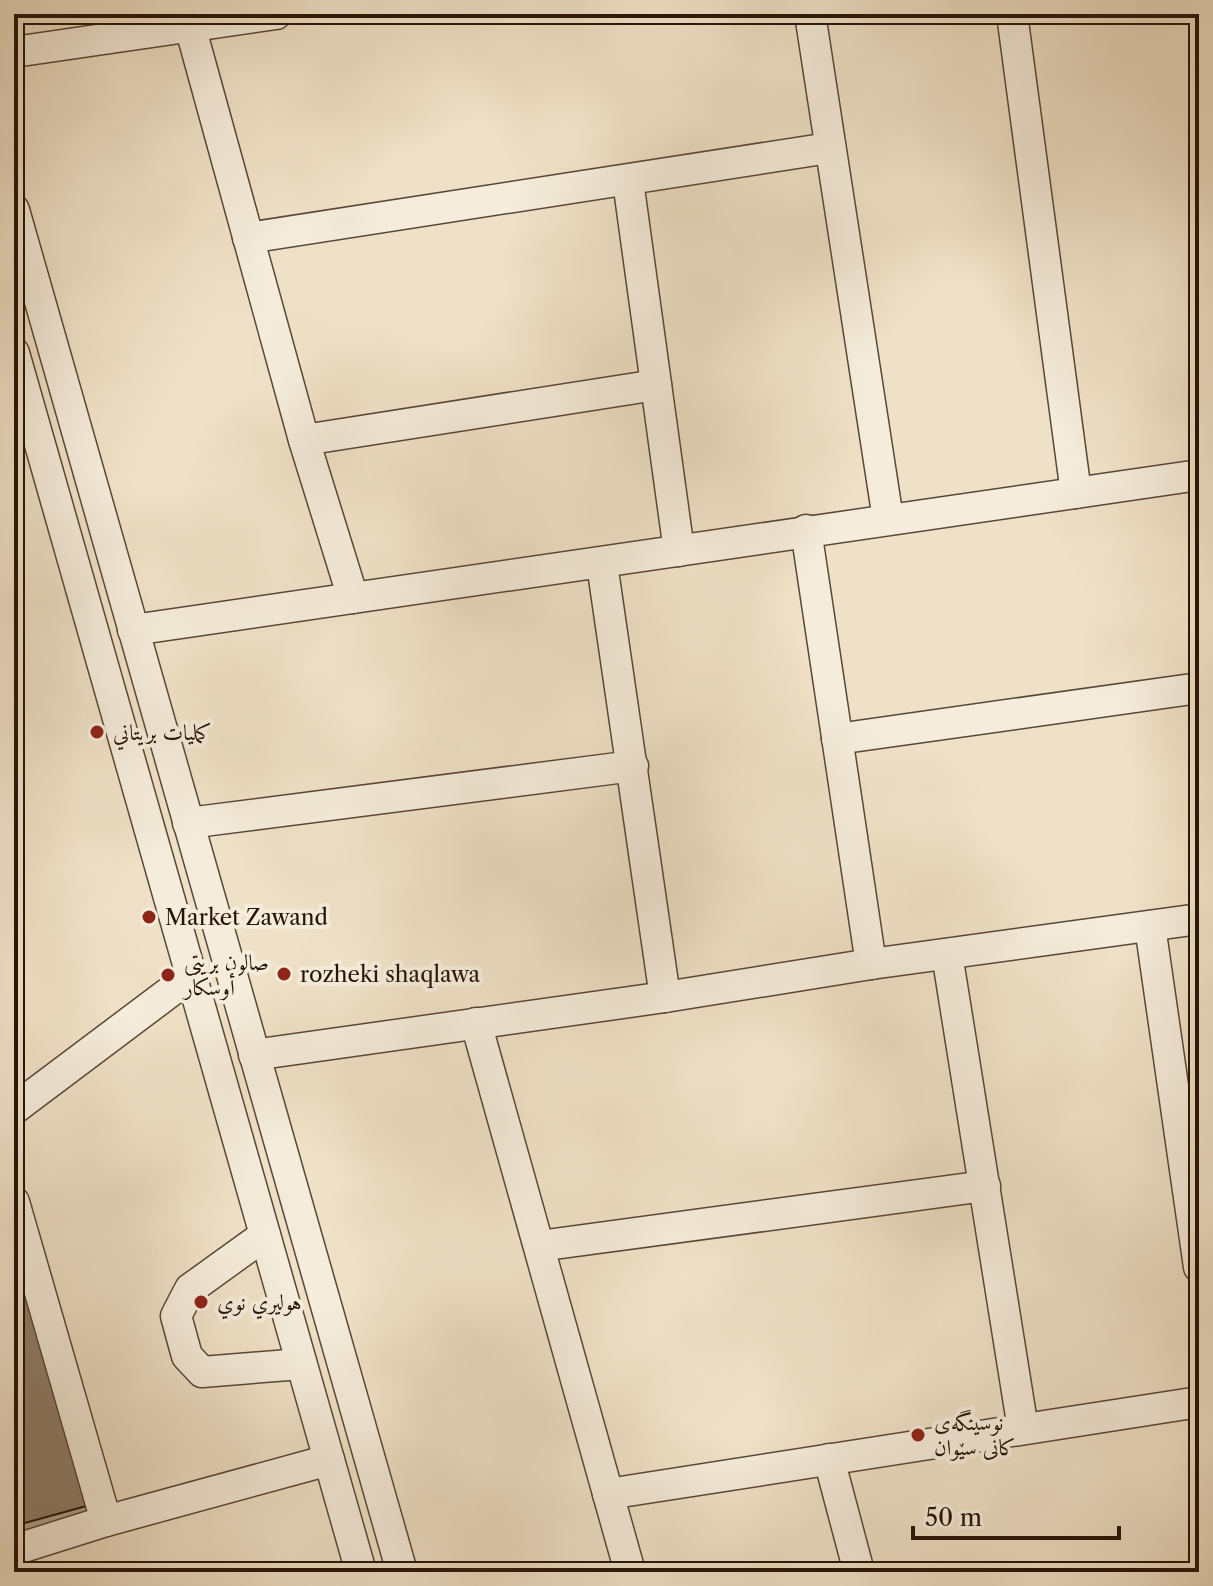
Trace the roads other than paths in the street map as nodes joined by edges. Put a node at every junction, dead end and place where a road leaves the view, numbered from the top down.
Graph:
1 (276, 14) edge
2 (810, 14) edge
3 (1012, 14) edge
4 (190, 26) junction
5 (14, 52) edge
6 (829, 148) junction
7 (628, 181) junction
8 (14, 210) edge
9 (248, 238) junction
10 (14, 353) edge
11 (656, 385) junction
12 (304, 440) junction
13 (1199, 475) edge
14 (1076, 493) junction
15 (888, 519) junction
16 (806, 530) junction
17 (679, 551) junction
18 (602, 564) junction
19 (353, 598) junction
20 (133, 630) junction
21 (1199, 688) edge
22 (837, 739) junction
23 (633, 766) junction
24 (188, 823) junction
25 (1199, 919) edge
26 (1150, 926) junction
27 (947, 954) junction
28 (871, 964) junction
29 (191, 976) junction
30 (665, 997) junction
31 (476, 1023) junction
32 (254, 1055) junction
33 (1186, 1081) edge
34 (14, 1109) edge
35 (985, 1186) junction
36 (14, 1202) edge
37 (265, 1235) junction
38 (539, 1246) junction
39 (1199, 1267) edge
40 (301, 1364) junction
41 (1199, 1402) edge
42 (1023, 1429) junction
43 (829, 1459) junction
44 (329, 1460) junction
45 (608, 1494) junction
46 (106, 1521) junction
47 (14, 1550) edge
48 (361, 1572) edge
49 (402, 1572) edge
50 (630, 1572) edge
51 (859, 1572) edge

1 - 4 street
2 - 6 street
3 - 14 street
4 - 5 street
4 - 9 street
6 - 7 street
6 - 15 street
7 - 9 street
7 - 11 street
8 - 20 street
9 - 12 street
10 - 29 street
11 - 12 street
11 - 17 street
12 - 19 street
13 - 14 street
14 - 15 street
15 - 16 street
16 - 17 street
16 - 22 street
17 - 18 street
18 - 19 street
18 - 23 street
19 - 20 street
20 - 24 street
21 - 22 street
22 - 28 street
23 - 24 street
23 - 30 street
24 - 32 street
25 - 26 street
26 - 27 street
26 - 33 street
27 - 28 street
27 - 35 street
28 - 30 street
29 - 34 street
29 - 37 street
30 - 31 street
31 - 32 street
31 - 38 street
32 - 49 street
33 - 39 street
35 - 38 street
35 - 42 street
36 - 46 street
37 - 40 street
37 - 40 street
38 - 45 street
40 - 44 street
41 - 42 street
42 - 43 street
43 - 45 street
43 - 51 street
44 - 46 street
44 - 48 street
45 - 50 street
46 - 47 street

